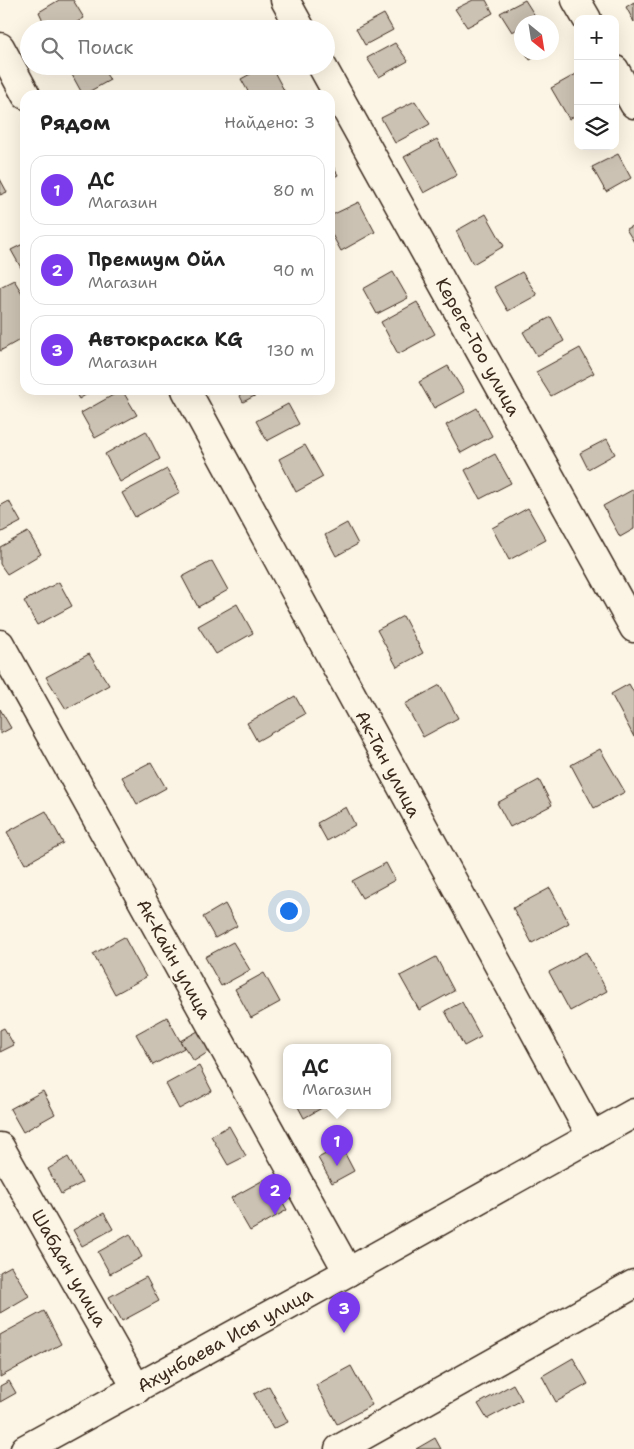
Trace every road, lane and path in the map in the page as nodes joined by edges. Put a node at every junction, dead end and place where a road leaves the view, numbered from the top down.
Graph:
1 (285, 0) edge
2 (576, 0) edge
3 (585, 15) edge
4 (296, 20) edge
5 (0, 47) edge
6 (327, 75) edge
7 (619, 77) edge
8 (23, 90) edge
9 (634, 104) edge
10 (189, 395) edge
11 (634, 628) edge
12 (0, 644) edge
13 (634, 1113) edge
14 (592, 1136) junction
15 (0, 1147) edge
16 (348, 1272) junction
17 (634, 1284) edge
18 (137, 1389) junction
19 (25, 1449) edge
20 (339, 1449) edge

1 - 4 street
2 - 3 street
5 - 8 street
6 - 11 street, Кереге-Тоо улица
7 - 9 street
10 - 14 street, Ак-Тан улица
12 - 16 street, Ак-Кайн улица
13 - 14 street, Ахунбаева Исы улица
14 - 16 street, Ахунбаева Исы улица
15 - 18 street, Шабдан улица
16 - 18 street, Ахунбаева Исы улица
17 - 20 street
18 - 19 street, Ахунбаева Исы улица

